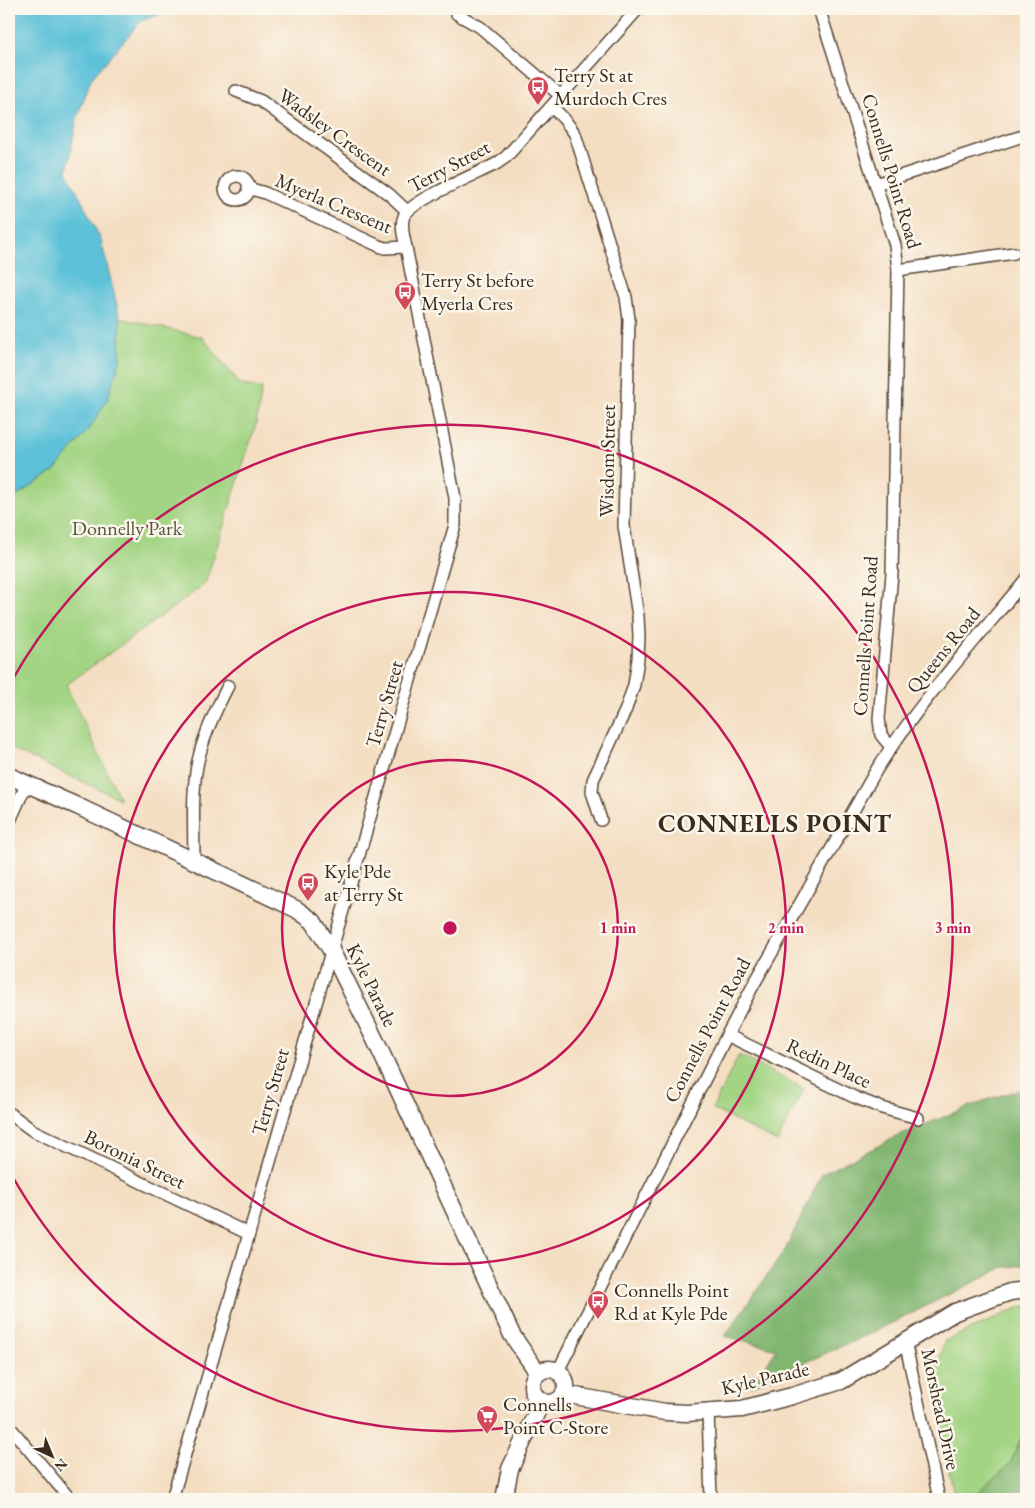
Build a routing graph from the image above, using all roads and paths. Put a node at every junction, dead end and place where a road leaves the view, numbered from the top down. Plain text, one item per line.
1 (638, 9) edge
2 (819, 9) edge
3 (457, 14) dead end
4 (236, 91) dead end
5 (561, 96) junction
6 (552, 107) junction
7 (1026, 136) edge
8 (876, 184) junction
9 (248, 188) dead end
10 (407, 211) junction
11 (406, 247) junction
12 (1014, 253) dead end
13 (898, 270) junction
14 (1026, 579) edge
15 (228, 686) dead end
16 (891, 747) junction
17 (9, 776) edge
18 (26, 784) junction
19 (601, 820) dead end
20 (9, 823) edge
21 (194, 861) junction
22 (331, 950) junction
23 (727, 1035) junction
24 (9, 1113) edge
25 (918, 1118) dead end
26 (248, 1234) junction
27 (1026, 1290) edge
28 (905, 1341) junction
29 (558, 1371) junction
30 (538, 1373) junction
31 (564, 1394) junction
32 (542, 1401) junction
33 (708, 1412) junction
34 (9, 1426) edge
35 (70, 1499) edge
36 (172, 1499) edge
37 (504, 1499) edge
38 (711, 1499) edge
39 (939, 1499) edge

1 - 5 street, Terry Street
2 - 8 street, Connells Point Road
3 - 5 street
4 - 10 street, Wadsley Crescent
5 - 6 street, Terry Street
6 - 10 street, Terry Street
6 - 19 street, Wisdom Street
7 - 8 street
8 - 13 street, Connells Point Road
9 - 11 street, Myerla Crescent
10 - 11 street, Terry Street
11 - 22 street, Terry Street
12 - 13 street
13 - 16 street, Connells Point Road
14 - 16 street, Queens Road
15 - 21 street
16 - 23 street, Connells Point Road
17 - 18 street, Kyle Parade
18 - 20 street
18 - 21 street, Kyle Parade
21 - 22 street, Kyle Parade
22 - 26 street, Terry Street
22 - 30 street, Kyle Parade
23 - 25 street, Redin Place
23 - 29 street, Connells Point Road
24 - 26 street, Boronia Street
26 - 36 street, Terry Street
27 - 28 street, Morshead Drive
28 - 33 street, Kyle Parade
28 - 39 street, Morshead Drive
29 - 30 street
29 - 31 street
30 - 32 street
31 - 32 street
31 - 33 street, Kyle Parade
32 - 37 street
33 - 38 street
34 - 35 street

